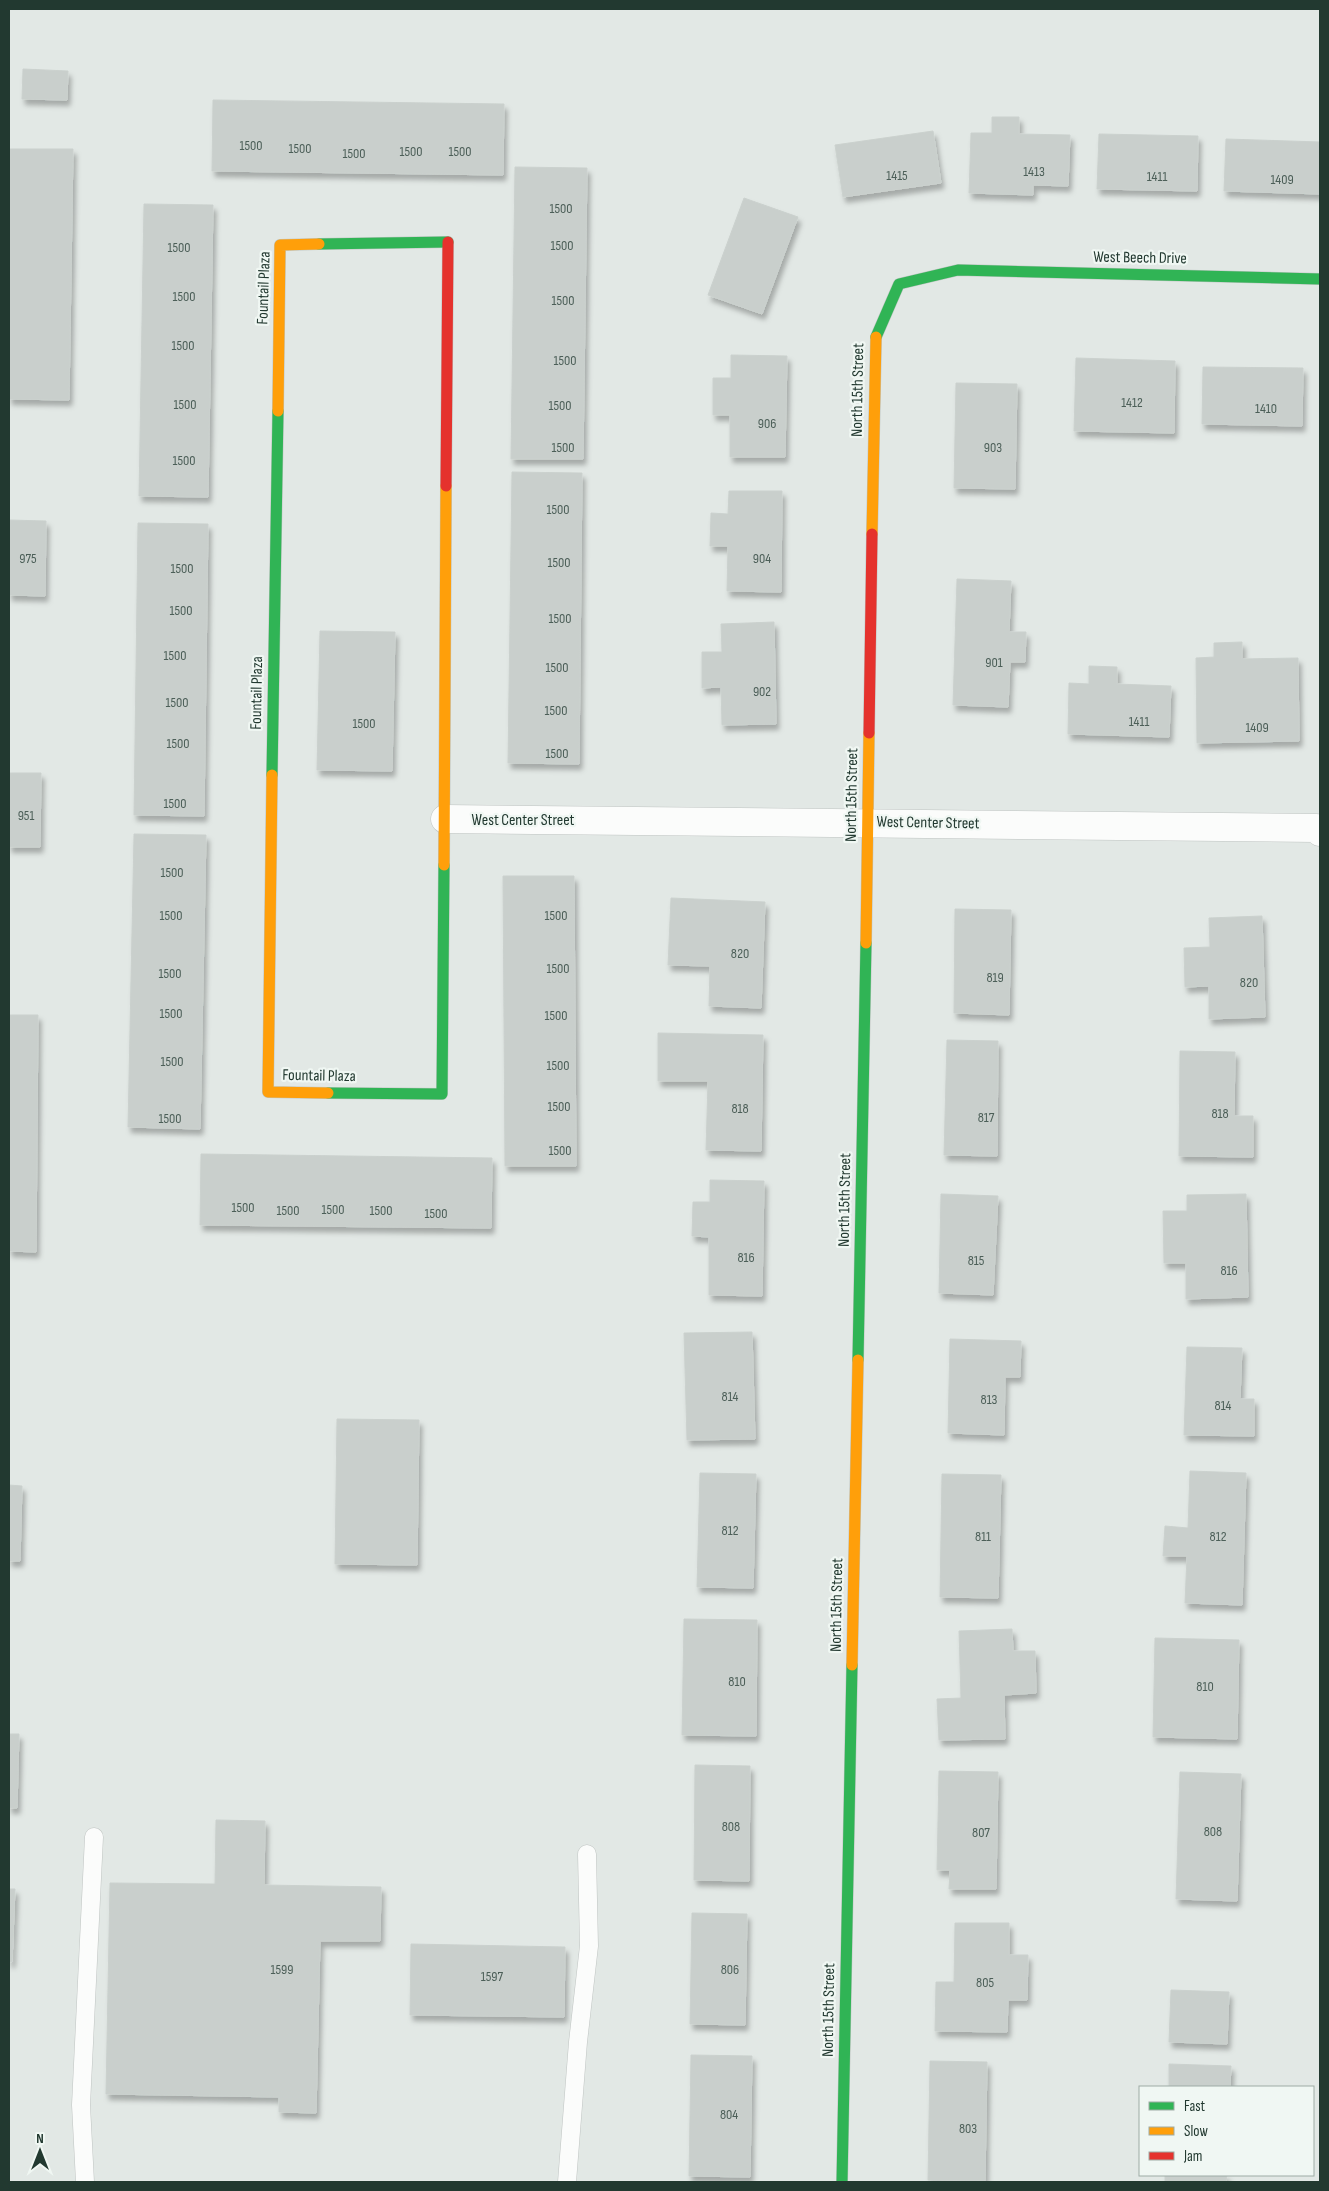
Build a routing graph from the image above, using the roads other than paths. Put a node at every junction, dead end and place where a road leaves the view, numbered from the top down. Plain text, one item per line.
1 (958, 270) joint
2 (1320, 279) edge
3 (444, 819) junction
4 (868, 823) junction
5 (1320, 832) edge
6 (94, 1837) dead end
7 (587, 1854) dead end
8 (85, 2182) edge
9 (567, 2182) edge
10 (842, 2182) edge

1 - 2 street, West Beech Drive
1 - 4 street, North 15th Street
3 - 3 street, Fountail Plaza
3 - 4 street, West Center Street
4 - 5 street, West Center Street
4 - 10 street, North 15th Street
6 - 8 lane
7 - 9 lane

